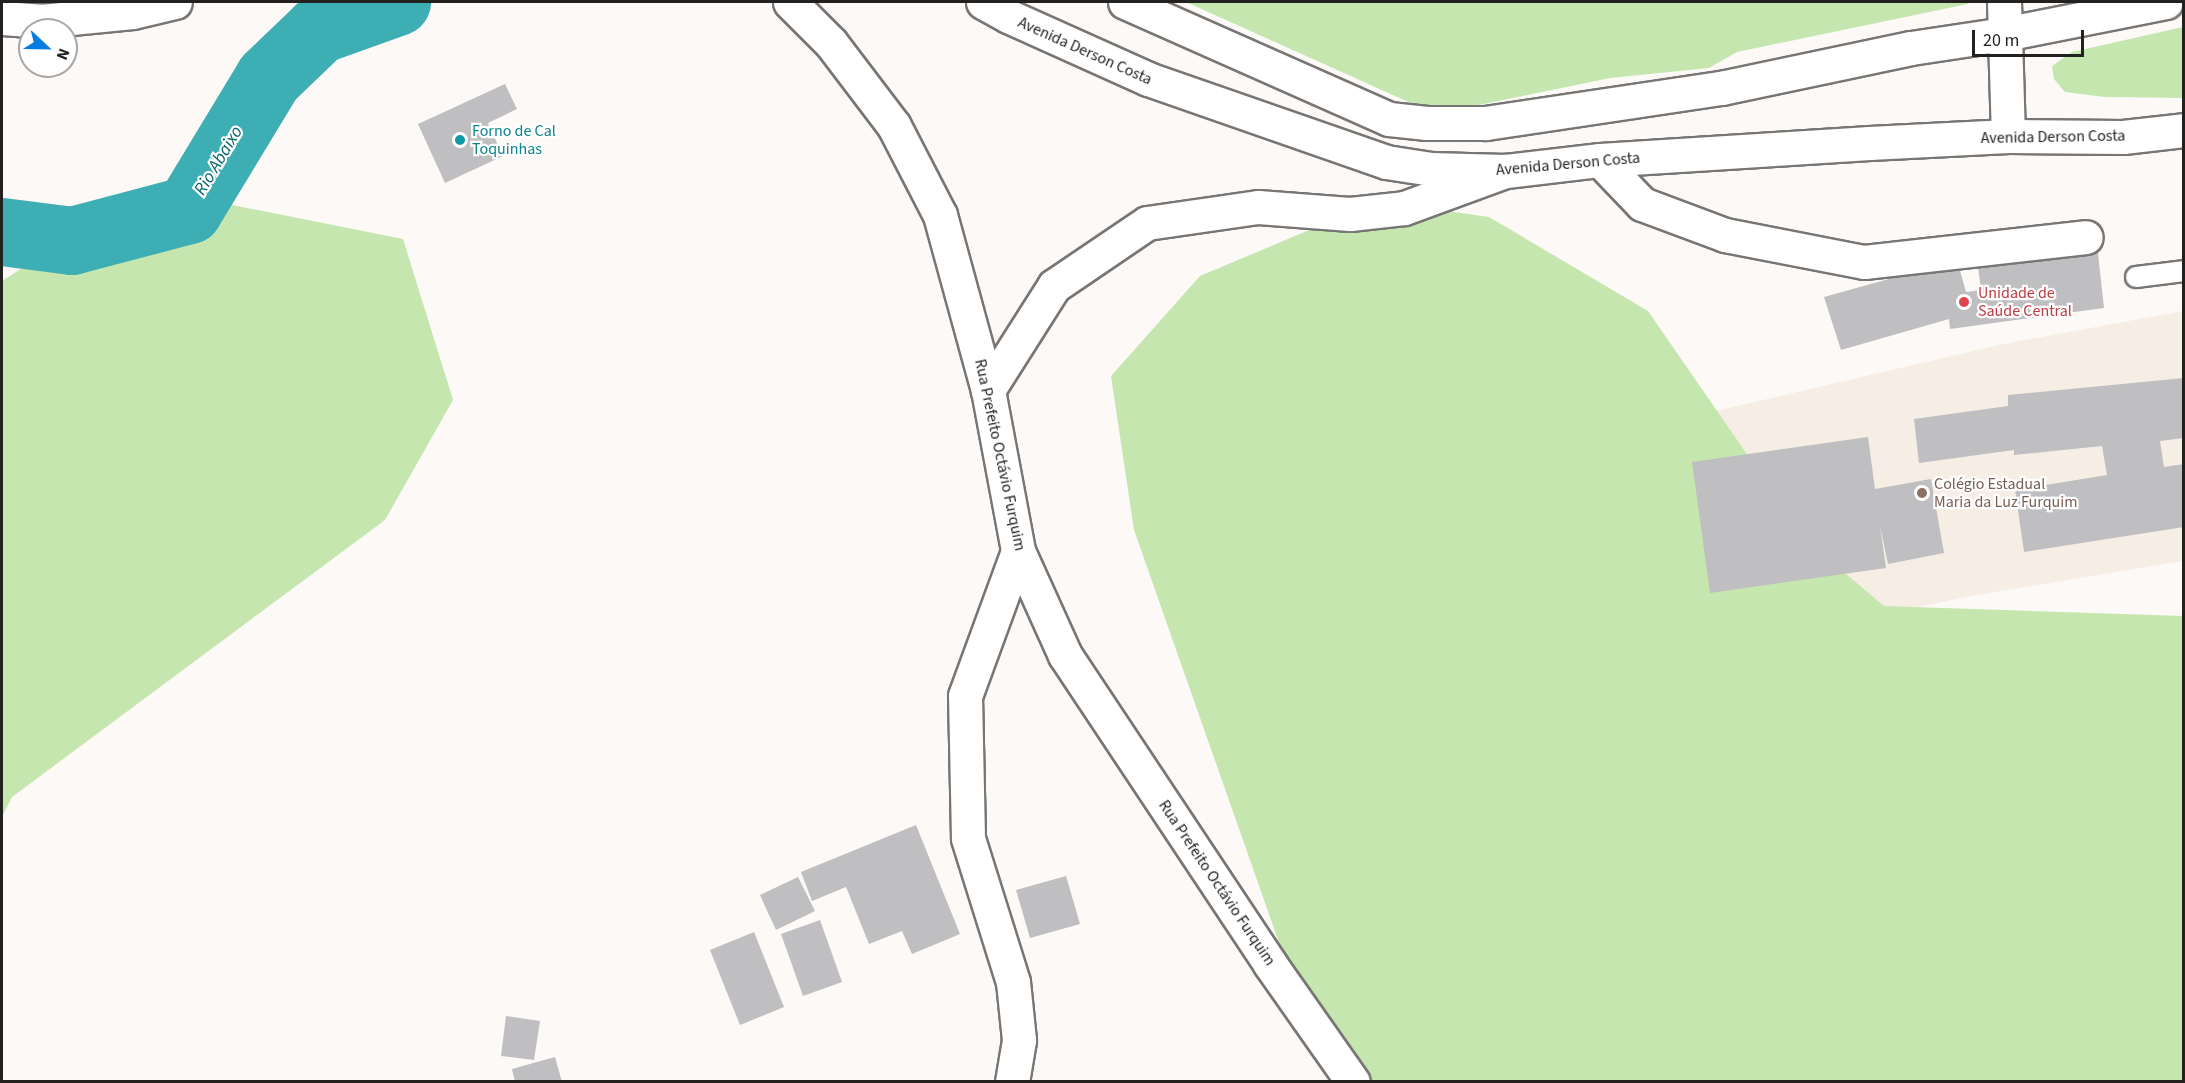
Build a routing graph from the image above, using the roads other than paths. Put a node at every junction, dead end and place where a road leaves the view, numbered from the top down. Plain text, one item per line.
1 (175, 2) edge
2 (790, 2) edge
3 (983, 2) edge
4 (1125, 2) edge
5 (2004, 2) edge
6 (2166, 2) edge
7 (2, 18) edge
8 (2004, 34) junction
9 (2184, 130) edge
10 (2008, 136) junction
11 (1600, 160) junction
12 (1506, 171) junction
13 (2086, 237) dead end
14 (2184, 271) edge
15 (2136, 277) dead end
16 (988, 390) junction
17 (1018, 550) junction
18 (1012, 1082) edge
19 (1353, 1082) edge

1 - 7 street
2 - 16 street, Rua Prefeito Octávio Furquim
3 - 12 street, Avenida Derson Costa
4 - 8 street
5 - 8 street
6 - 8 street
8 - 10 street
9 - 10 street, Avenida Derson Costa
10 - 11 street, Avenida Derson Costa
11 - 12 street, Avenida Derson Costa
11 - 13 street
12 - 16 street
14 - 15 lane
16 - 17 street, Rua Prefeito Octávio Furquim
17 - 18 street
17 - 19 street, Rua Prefeito Octávio Furquim

